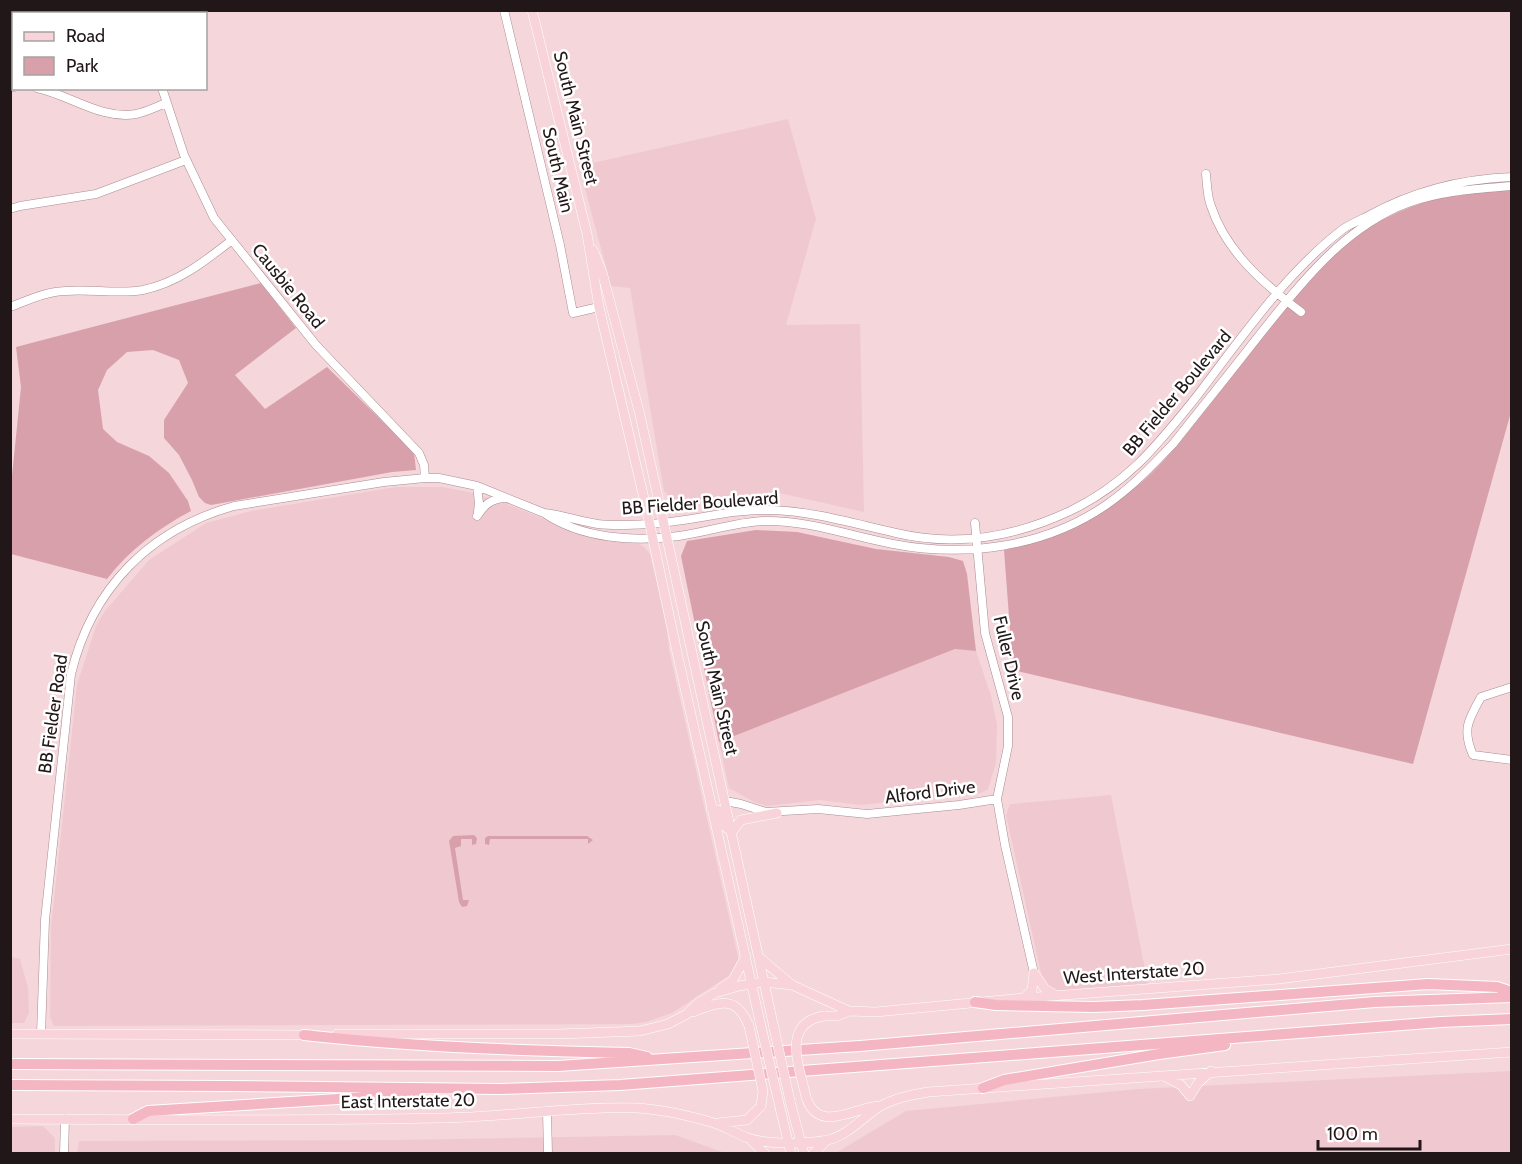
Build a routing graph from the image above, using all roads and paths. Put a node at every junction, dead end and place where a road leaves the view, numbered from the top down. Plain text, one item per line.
1 (504, 10) edge
2 (532, 10) edge
3 (42, 90) edge
4 (163, 90) edge
5 (166, 103) junction
6 (186, 160) junction
7 (1206, 174) dead end
8 (1512, 177) edge
9 (1512, 186) edge
10 (10, 209) edge
11 (587, 234) junction
12 (232, 240) junction
13 (1278, 293) junction
14 (1287, 301) junction
15 (10, 307) edge
16 (599, 307) junction
17 (1301, 312) dead end
18 (424, 478) junction
19 (477, 486) junction
20 (513, 500) junction
21 (544, 513) junction
22 (663, 523) junction
23 (975, 523) dead end
24 (650, 524) junction
25 (666, 537) junction
26 (652, 538) junction
27 (977, 539) junction
28 (977, 550) junction
29 (1512, 687) edge
30 (1512, 760) edge
31 (705, 777) junction
32 (998, 798) junction
33 (725, 801) junction
34 (711, 809) junction
35 (777, 813) junction
36 (732, 832) junction
37 (1512, 949) edge
38 (746, 956) junction
39 (760, 958) junction
40 (1034, 973) junction
41 (764, 982) junction
42 (752, 984) junction
43 (792, 985) junction
44 (715, 993) junction
45 (1512, 994) edge
46 (1057, 995) junction
47 (1024, 998) junction
48 (975, 1002) junction
49 (849, 1011) junction
50 (687, 1014) junction
51 (1512, 1019) edge
52 (10, 1034) edge
53 (41, 1034) junction
54 (304, 1035) junction
55 (1272, 1035) junction
56 (1512, 1052) edge
57 (659, 1060) junction
58 (10, 1064) edge
59 (1211, 1071) junction
60 (1162, 1075) junction
61 (10, 1085) edge
62 (983, 1088) junction
63 (432, 1089) junction
64 (880, 1106) junction
65 (547, 1112) junction
66 (10, 1119) edge
67 (65, 1119) junction
68 (133, 1119) junction
69 (716, 1124) junction
70 (749, 1139) junction
71 (827, 1140) junction
72 (800, 1142) junction
73 (788, 1143) junction
74 (64, 1154) edge
75 (549, 1154) edge
76 (765, 1154) edge
77 (791, 1154) edge
78 (804, 1154) edge
79 (813, 1154) edge

1 - 16 street, South Main
2 - 11 main road, South Main Street
3 - 5 street
4 - 5 street, Causbie Road
5 - 6 street, Causbie Road
6 - 10 street
6 - 12 street, Causbie Road
7 - 13 street
8 - 13 street, BB Fielder Boulevard
9 - 14 street, BB Fielder Boulevard
11 - 16 main road, South Main Street
11 - 22 main road, South Main Street
12 - 15 street
12 - 18 street, Causbie Road
13 - 14 street
13 - 27 street, BB Fielder Boulevard
14 - 17 street
14 - 28 street, BB Fielder Boulevard
16 - 24 main road, South Main Street
18 - 19 street, BB Fielder Road
18 - 53 street, BB Fielder Road
19 - 20 street, BB Fielder Road
19 - 20 street
20 - 21 street, BB Fielder Road
21 - 24 street, BB Fielder Boulevard
21 - 26 street, BB Fielder Boulevard
22 - 24 street, BB Fielder Boulevard
22 - 25 main road, South Main Street
22 - 27 street, BB Fielder Boulevard
23 - 27 street, Fuller Drive
24 - 26 main road, South Main Street
25 - 26 street, BB Fielder Boulevard
25 - 28 street, BB Fielder Boulevard
25 - 33 main road, South Main Street
26 - 31 main road, South Main Street
27 - 28 street, Fuller Drive
28 - 32 street, Fuller Drive
29 - 30 street
31 - 33 main road
31 - 34 main road, South Main Street
32 - 35 street, Alford Drive
32 - 40 street, Alford Drive
33 - 35 street, Alford Drive
33 - 36 main road, South Main Street
34 - 36 main road
34 - 38 main road, South Main Street
35 - 36 main road
36 - 39 main road, South Main Street
37 - 46 main road, West Interstate 20
38 - 42 main road, South Main Street
38 - 44 main road
39 - 41 main road, South Main Street
39 - 43 main road
40 - 46 main road
40 - 47 main road
41 - 42 main road
41 - 43 main road, West Interstate 20
41 - 72 main road, South Main Street, bridge
42 - 44 main road
42 - 73 main road, South Main Street, bridge
43 - 49 main road, West Interstate 20
44 - 50 main road
45 - 48 highway
45 - 57 highway
46 - 47 main road, West Interstate 20
47 - 48 main road, West Interstate 20
48 - 49 main road, West Interstate 20
49 - 64 main road, bridge
50 - 54 main road
50 - 69 main road, bridge
51 - 55 highway
52 - 53 main road
53 - 54 main road
54 - 57 highway
55 - 62 highway
55 - 63 highway
56 - 59 main road
57 - 58 highway
59 - 60 main road
59 - 60 main road
60 - 62 main road
61 - 63 highway
62 - 64 main road
63 - 68 highway
64 - 71 main road
65 - 68 main road, East Interstate 20
65 - 69 main road, East Interstate 20
65 - 75 street
66 - 67 main road, East Interstate 20
67 - 68 main road, East Interstate 20
67 - 74 street
69 - 70 main road, East Interstate 20
70 - 73 main road, East Interstate 20
70 - 76 main road
71 - 72 main road
71 - 79 main road
72 - 73 main road, East Interstate 20
72 - 78 main road, South Main Street
73 - 77 main road, South Main Street

